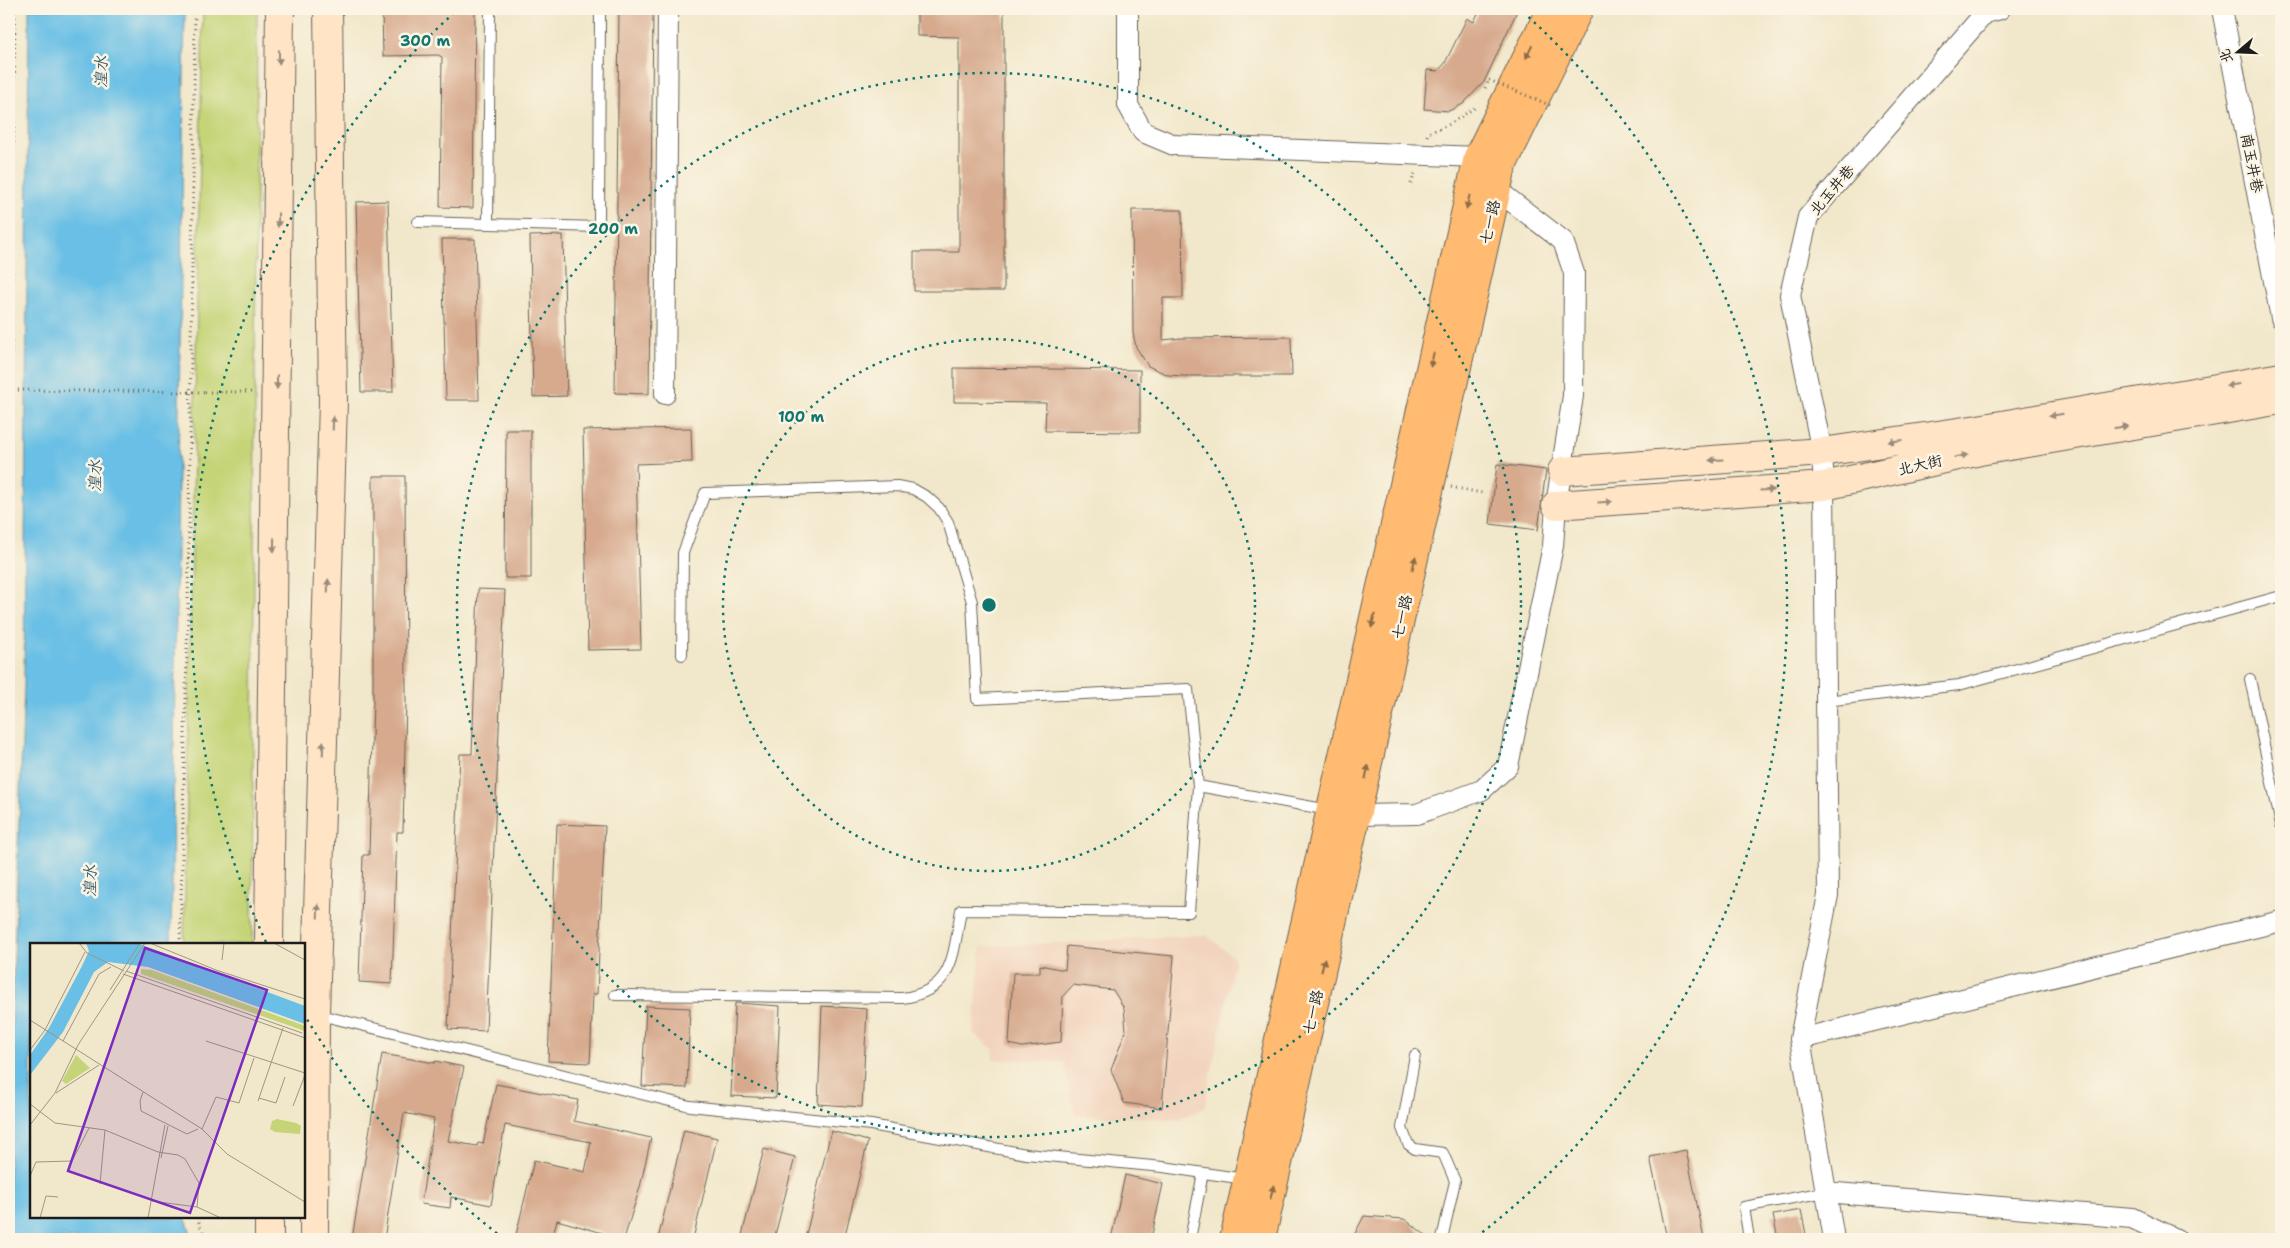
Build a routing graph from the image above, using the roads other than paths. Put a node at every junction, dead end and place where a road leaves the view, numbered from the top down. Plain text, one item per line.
1 (280, 9) edge
2 (328, 9) edge
3 (490, 9) edge
4 (600, 9) edge
5 (668, 9) edge
6 (1128, 9) edge
7 (1551, 9) edge
8 (1580, 9) edge
9 (2000, 9) edge
10 (2222, 9) edge
11 (1478, 157) junction
12 (1497, 190) junction
13 (418, 222) dead end
14 (488, 223) junction
15 (2281, 318) edge
16 (2281, 377) edge
17 (665, 394) dead end
18 (2281, 400) edge
19 (1822, 452) junction
20 (1562, 471) junction
21 (1824, 486) junction
22 (1556, 506) junction
23 (2281, 596) edge
24 (682, 654) dead end
25 (2250, 679) dead end
26 (1826, 701) junction
27 (1198, 786) junction
28 (2278, 792) edge
29 (1330, 811) junction
30 (1358, 815) junction
31 (2281, 825) edge
32 (2281, 921) edge
33 (269, 943) edge
34 (615, 996) dead end
35 (315, 1014) junction
36 (1800, 1039) junction
37 (1415, 1055) dead end
38 (1203, 1173) junction
39 (1248, 1180) junction
40 (1825, 1192) junction
41 (269, 1218) edge
42 (269, 1239) edge
43 (314, 1239) edge
44 (1190, 1239) edge
45 (1234, 1239) edge
46 (1261, 1239) edge
47 (1442, 1239) edge
48 (1749, 1239) edge
49 (1834, 1239) edge
50 (2176, 1239) edge

1 -> 33 main road
35 -> 2 main road
3 - 14 lane
4 - 14 lane
5 - 17 street
6 - 11 street
7 -> 11 main road, 七一路
8 - 12 main road, 七一路
9 - 19 street, 北玉井巷
10 - 15 street, 南玉井巷
11 -> 29 main road, 七一路
12 - 20 street
30 -> 12 main road, 七一路
13 - 14 lane
16 -> 19 main road, 北大街
21 -> 18 main road, 北大街
19 -> 20 main road, 北大街
19 - 21 street, 北玉井巷
20 - 22 street
22 -> 21 main road, 北大街
21 - 26 street, 北玉井巷
22 - 30 street
23 - 26 lane
24 - 27 lane
25 - 28 lane
26 - 36 street, 北玉井巷
27 - 29 lane
27 - 34 lane
28 - 31 lane
29 - 30 street
29 - 39 main road, 七一路
46 -> 30 main road, 七一路
32 - 36 street
35 - 38 lane
35 - 43 main road
36 - 40 street
37 - 47 lane
38 - 39 lane
38 - 44 lane
39 - 45 main road, 七一路
40 - 48 lane
40 - 49 street
40 - 50 street
41 - 42 main road

